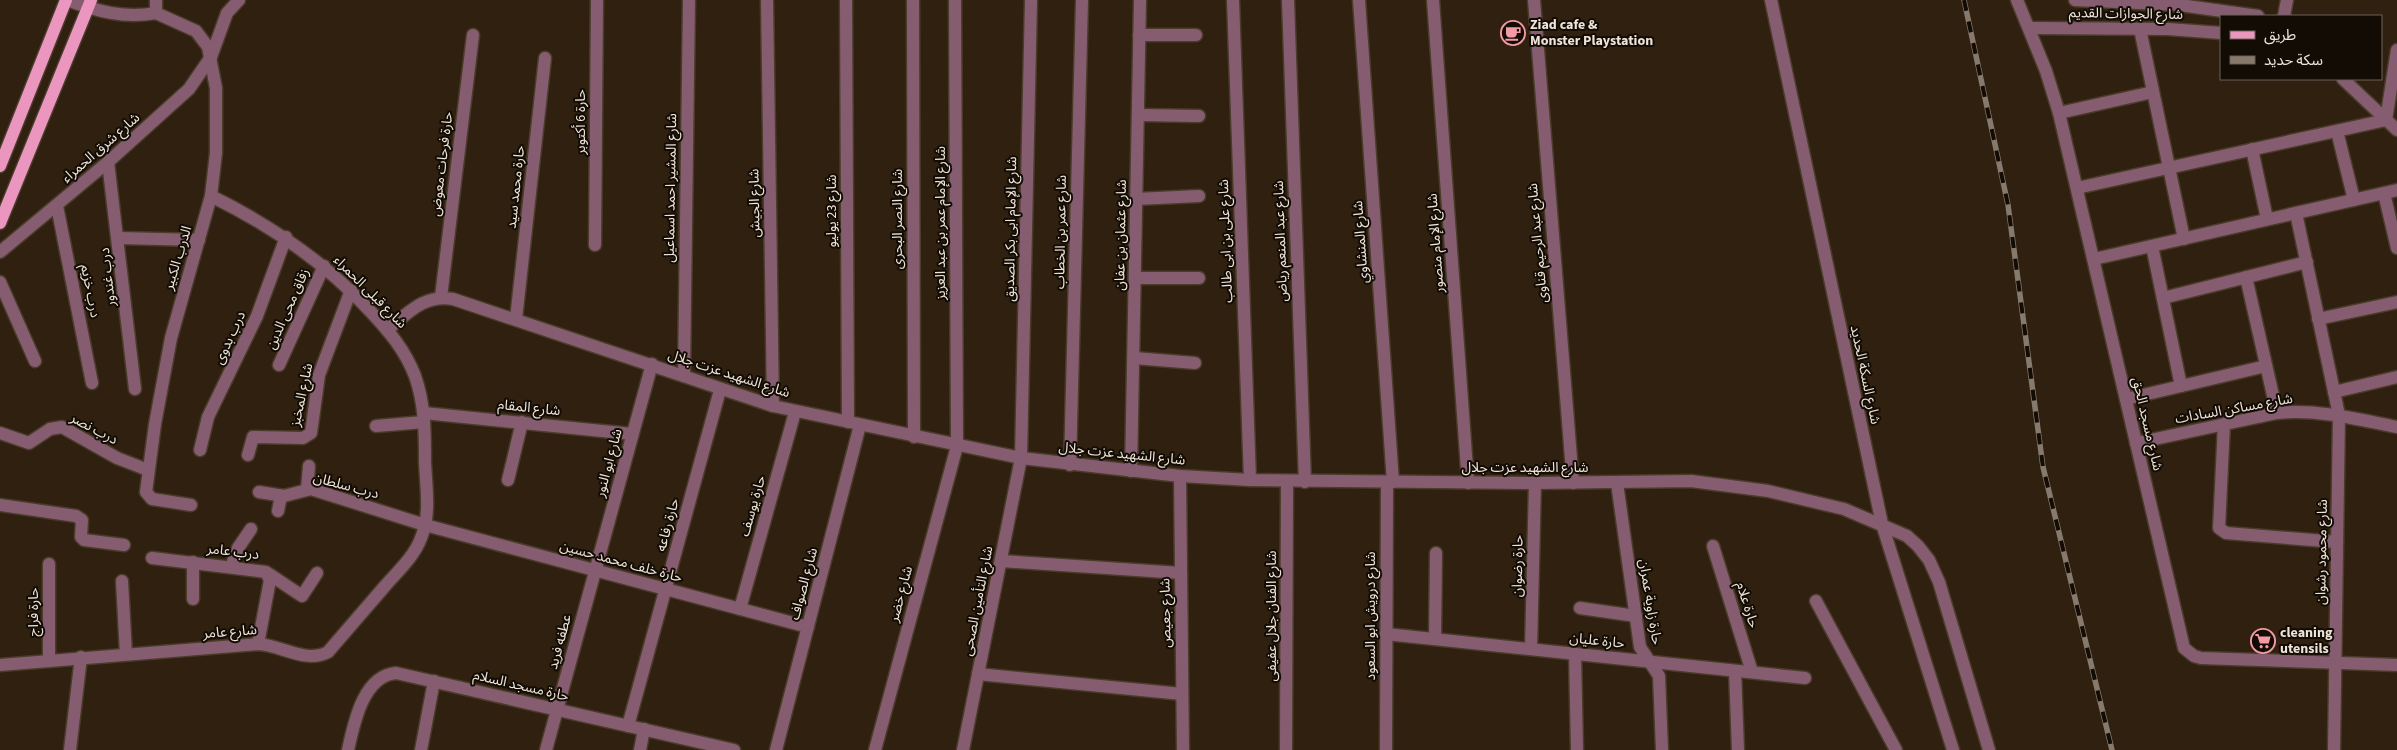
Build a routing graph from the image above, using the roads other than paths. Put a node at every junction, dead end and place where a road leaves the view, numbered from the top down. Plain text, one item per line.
1 (66, 0) edge
2 (238, 0) edge
3 (597, 0) edge
4 (690, 0) edge
5 (767, 0) edge
6 (846, 0) edge
7 (913, 0) edge
8 (955, 0) edge
9 (1032, 0) edge
10 (1082, 0) edge
11 (1140, 0) edge
12 (1233, 0) edge
13 (1288, 0) edge
14 (1358, 0) edge
15 (1433, 0) edge
16 (1534, 0) edge
17 (1771, 0) edge
18 (2017, 0) edge
19 (2075, 0) edge
20 (2287, 0) edge
21 (2145, 1) edge
22 (90, 4) edge
23 (156, 6) edge
24 (2252, 15) edge
25 (2284, 15) edge
26 (2030, 28) junction
27 (2140, 28) junction
28 (2220, 34) edge
29 (473, 35) dead end
30 (1139, 35) junction
31 (1196, 35) dead end
32 (2397, 50) edge
33 (211, 57) junction
34 (545, 58) dead end
35 (2347, 81) edge
36 (2153, 92) junction
37 (2059, 114) junction
38 (1139, 116) junction
39 (1199, 116) dead end
40 (2386, 120) junction
41 (2337, 130) junction
42 (2397, 130) edge
43 (2252, 149) junction
44 (108, 162) junction
45 (0, 166) edge
46 (2169, 168) junction
47 (2077, 188) junction
48 (2397, 190) edge
49 (2384, 193) junction
50 (211, 196) junction
51 (1199, 196) dead end
52 (1136, 198) junction
53 (2354, 200) junction
54 (58, 206) junction
55 (2296, 213) junction
56 (2267, 219) junction
57 (0, 223) edge
58 (286, 237) junction
59 (119, 238) junction
60 (2184, 239) junction
61 (199, 240) junction
62 (595, 245) dead end
63 (2152, 246) junction
64 (2397, 248) edge
65 (0, 252) edge
66 (2094, 259) junction
67 (2306, 262) junction
68 (324, 266) junction
69 (2246, 277) junction
70 (1136, 278) junction
71 (1199, 278) dead end
72 (0, 282) edge
73 (351, 290) junction
74 (441, 297) junction
75 (2163, 298) junction
76 (2397, 302) edge
77 (516, 319) junction
78 (2318, 319) junction
79 (387, 330) junction
80 (1134, 358) junction
81 (35, 361) dead end
82 (1195, 363) dead end
83 (652, 364) junction
84 (279, 365) dead end
85 (2266, 366) junction
86 (684, 376) junction
87 (2397, 378) edge
88 (92, 383) dead end
89 (2181, 386) junction
90 (135, 389) dead end
91 (720, 390) junction
92 (2334, 392) junction
93 (2126, 399) junction
94 (773, 406) junction
95 (795, 412) junction
96 (2277, 413) junction
97 (2339, 415) junction
98 (424, 417) junction
99 (522, 422) junction
100 (854, 424) junction
101 (2224, 424) junction
102 (376, 426) dead end
103 (2397, 426) edge
104 (0, 433) edge
105 (632, 434) junction
106 (914, 437) junction
107 (2136, 443) junction
108 (957, 446) junction
109 (200, 450) dead end
110 (248, 454) dead end
111 (1021, 458) junction
112 (1070, 465) junction
113 (309, 466) dead end
114 (148, 470) junction
115 (1131, 471) junction
116 (1180, 476) junction
117 (508, 480) dead end
118 (1250, 480) junction
119 (1287, 481) junction
120 (1305, 482) junction
121 (1618, 482) junction
122 (1390, 483) junction
123 (1468, 483) junction
124 (1535, 483) junction
125 (1573, 483) junction
126 (307, 489) junction
127 (259, 492) dead end
128 (281, 496) junction
129 (0, 505) edge
130 (191, 505) dead end
131 (278, 511) dead end
132 (1882, 524) junction
133 (425, 525) junction
134 (251, 528) dead end
135 (2337, 542) junction
136 (124, 545) dead end
137 (1713, 546) dead end
138 (1436, 553) dead end
139 (152, 558) dead end
140 (1001, 561) junction
141 (193, 562) junction
142 (49, 564) dead end
143 (231, 566) junction
144 (595, 570) junction
145 (317, 573) dead end
146 (1181, 573) junction
147 (269, 574) junction
148 (122, 581) dead end
149 (666, 589) junction
150 (192, 599) dead end
151 (1816, 601) dead end
152 (1580, 608) dead end
153 (740, 609) junction
154 (1636, 616) junction
155 (808, 627) junction
156 (1386, 634) junction
157 (1435, 638) junction
158 (258, 644) junction
159 (1531, 649) junction
160 (126, 654) junction
161 (1576, 654) junction
162 (81, 657) junction
163 (49, 660) junction
164 (1649, 662) junction
165 (2335, 662) junction
166 (0, 665) edge
167 (2397, 665) edge
168 (1735, 671) junction
169 (1752, 672) junction
170 (978, 674) junction
171 (1805, 678) dead end
172 (434, 681) junction
173 (1182, 694) junction
174 (558, 710) junction
175 (628, 726) junction
176 (644, 730) junction
177 (70, 750) edge
178 (348, 750) edge
179 (421, 750) edge
180 (546, 750) edge
181 (640, 750) edge
182 (734, 750) edge
183 (776, 750) edge
184 (875, 750) edge
185 (963, 750) edge
186 (1183, 750) edge
187 (1286, 750) edge
188 (1386, 750) edge
189 (1577, 750) edge
190 (1662, 750) edge
191 (1738, 750) edge
192 (1896, 750) edge
193 (1953, 750) edge
194 (1988, 750) edge
195 (2334, 750) edge

1 - 22 street
1 - 45 main road
2 - 33 street
3 - 62 street, حارة 6 أكتوبر
4 - 86 street, شارع المشير احمد اسماعيل
5 - 94 street, شارع الجيش
6 - 100 street, شارع 23 يوليو
7 - 106 street, شارع النصر البحرى
8 - 108 street, شارع الإمام عمر بن عبد العزيز
9 - 111 street, شارع الإمام ابى بكر الصديق
10 - 112 street, شارع عمر بن الخطاب
11 - 30 street, شارع عثمان بن عفان
12 - 118 street, شارع على بن ابى طالب
13 - 120 street, شارع عبد المنعم رياض
14 - 122 street, شارع المنشاوي
15 - 123 street, شارع الإمام منصور
16 - 125 street, شارع عبد الرحيم قناوى
17 - 132 street, شارع السكة الحديد
18 - 26 street, شارع مسجد الحق
19 - 21 street, شارع الجوازات القديم
20 - 25 street
21 - 24 street, شارع الجوازات القديم
22 - 23 street
22 - 57 main road
23 - 33 street, الدرب الكبير
26 - 27 street, شارع الجوازات القديم
26 - 37 street, شارع مسجد الحق
27 - 28 street, شارع الجوازات القديم
27 - 36 street
29 - 74 street, حارة فرحات معوض
30 - 31 street
30 - 38 street, شارع عثمان بن عفان
32 - 40 street
33 - 44 street, شارع شرق الحمراء
33 - 50 street, الدرب الكبير
34 - 77 street, حارة محمد سيد
35 - 40 street
36 - 37 street
36 - 46 street
37 - 47 street, شارع مسجد الحق
38 - 39 street
38 - 52 street, شارع عثمان بن عفان
40 - 41 street
40 - 42 street
41 - 43 street
41 - 53 street
43 - 46 street
43 - 56 street
44 - 54 street, شارع شرق الحمراء
44 - 59 street, درب غندور
46 - 47 street
46 - 60 street
47 - 66 street, شارع مسجد الحق
48 - 49 street
49 - 53 street
49 - 64 street
50 - 58 street, شارع قبلى الحمراء
50 - 61 street, الدرب الكبير
51 - 52 street
52 - 70 street, شارع عثمان بن عفان
53 - 55 street
54 - 65 street, شارع شرق الحمراء
54 - 88 street, درب خزيم
55 - 56 street
55 - 67 street, شارع محمود رشوان
56 - 60 street
58 - 68 street, شارع قبلى الحمراء
58 - 109 street, درب بدوى
59 - 61 street
59 - 90 street, درب غندور
60 - 63 street
61 - 114 street, الدرب الكبير
63 - 66 street
63 - 75 street
66 - 93 street, شارع مسجد الحق
67 - 69 street
67 - 78 street, شارع محمود رشوان
68 - 73 street, شارع قبلى الحمراء
68 - 84 street, زقاق محى الدين
69 - 75 street
69 - 85 street
70 - 71 street
70 - 80 street, شارع عثمان بن عفان
72 - 81 street
73 - 79 street, شارع قبلى الحمراء
73 - 110 street, شارع المخبز
74 - 77 street, شارع الشهيد عزت جلال
74 - 79 street
75 - 89 street
76 - 78 street
77 - 83 street, شارع الشهيد عزت جلال
78 - 92 street, شارع محمود رشوان
79 - 98 street, شارع قبلى الحمراء
80 - 82 street
80 - 115 street, شارع عثمان بن عفان
83 - 86 street, شارع الشهيد عزت جلال
83 - 105 street, شارع ابو النور
85 - 89 street
85 - 96 street
86 - 91 street, شارع الشهيد عزت جلال
87 - 92 street
89 - 93 street
91 - 94 street, شارع الشهيد عزت جلال
91 - 149 street, حارة رفاعه
92 - 97 street, شارع محمود رشوان
93 - 107 street, شارع مسجد الحق
94 - 95 street, شارع الشهيد عزت جلال
95 - 100 street, شارع الشهيد عزت جلال
95 - 153 street, حارة يوسف
96 - 97 street, شارع مساكن السادات
96 - 101 street, شارع مساكن السادات
97 - 103 street, شارع مساكن السادات
97 - 135 street, شارع محمود رشوان
98 - 99 street, شارع المقام
98 - 102 street, شارع المقام
98 - 133 street, شارع قبلى الحمراء
99 - 105 street, شارع المقام
99 - 117 street
100 - 106 street, شارع الشهيد عزت جلال
100 - 155 street, شارع الصواف
101 - 107 street, شارع مساكن السادات
101 - 135 street
104 - 114 street, درب نصر
105 - 144 street, شارع ابو النور
106 - 108 street, شارع الشهيد عزت جلال
107 - 165 street, شارع مسجد الحق
108 - 111 street, شارع الشهيد عزت جلال
108 - 184 street, شارع خضر
111 - 112 street, شارع الشهيد عزت جلال
111 - 140 street, شارع التأمين الصحى
112 - 115 street, شارع الشهيد عزت جلال
113 - 126 street
114 - 130 street, الدرب الكبير
115 - 116 street, شارع الشهيد عزت جلال
116 - 118 street, شارع الشهيد عزت جلال
116 - 146 street, شارع جعيص
118 - 119 street, شارع الشهيد عزت جلال
119 - 120 street, شارع الشهيد عزت جلال
119 - 187 street, شارع الفنان جلال عفيفى
120 - 122 street, شارع الشهيد عزت جلال
121 - 125 street, شارع الشهيد عزت جلال
121 - 132 street, شارع الشهيد عزت جلال
121 - 154 street, حارة زاوية عمران
122 - 123 street, شارع الشهيد عزت جلال
122 - 156 street, شارع درويش ابو السعود
123 - 124 street, شارع الشهيد عزت جلال
124 - 125 street, شارع الشهيد عزت جلال
124 - 159 street, حارة رضوان
126 - 128 street, درب سلطان
126 - 133 street, درب سلطان
127 - 128 street, درب سلطان
128 - 131 street
129 - 136 street
132 - 193 street, شارع السكة الحديد
132 - 194 street, شارع الشهيد عزت جلال
133 - 144 street, حارة خلف محمد حسين
133 - 158 street, شارع عامر
134 - 143 street
135 - 165 street, شارع محمود رشوان
137 - 169 street, حارة علام
138 - 157 street
139 - 141 street, درب عامر
140 - 146 street
140 - 170 street, شارع التأمين الصحى
141 - 143 street, درب عامر
141 - 150 street
142 - 163 street, حارة فراج
143 - 147 street, درب عامر
144 - 149 street, حارة خلف محمد حسين
144 - 174 street, عطفه فريد
145 - 147 street
146 - 173 street, شارع جعيص
147 - 158 street, درب عامر
148 - 160 street
149 - 153 street, حارة خلف محمد حسين
149 - 175 street, حارة رفاعه
151 - 192 street
152 - 154 street
153 - 155 street, حارة خلف محمد حسين
154 - 164 street, حارة زاوية عمران
155 - 183 street, شارع الصواف
156 - 157 street, حارة عليان
156 - 188 street, شارع درويش ابو السعود
157 - 159 street, حارة عليان
158 - 160 street, شارع عامر
159 - 161 street, حارة عليان
160 - 162 street, شارع عامر
161 - 164 street, حارة عليان
161 - 189 street
162 - 163 street, شارع عامر
162 - 177 street
163 - 166 street, شارع عامر
164 - 168 street, حارة عليان
164 - 190 street, حارة زاوية عمران
165 - 167 street, شارع مسجد الحق
165 - 195 street, شارع محمود رشوان
168 - 169 street, حارة عليان
168 - 191 street
169 - 171 street, حارة عليان
170 - 173 street
170 - 185 street, شارع التأمين الصحى
172 - 174 street, حارة مسجد السلام
172 - 178 street, حارة مسجد السلام
172 - 179 street
173 - 186 street, شارع جعيص
174 - 175 street, حارة مسجد السلام
174 - 180 street, عطفه فريد
175 - 176 street, حارة مسجد السلام
176 - 181 street
176 - 182 street, حارة مسجد السلام

